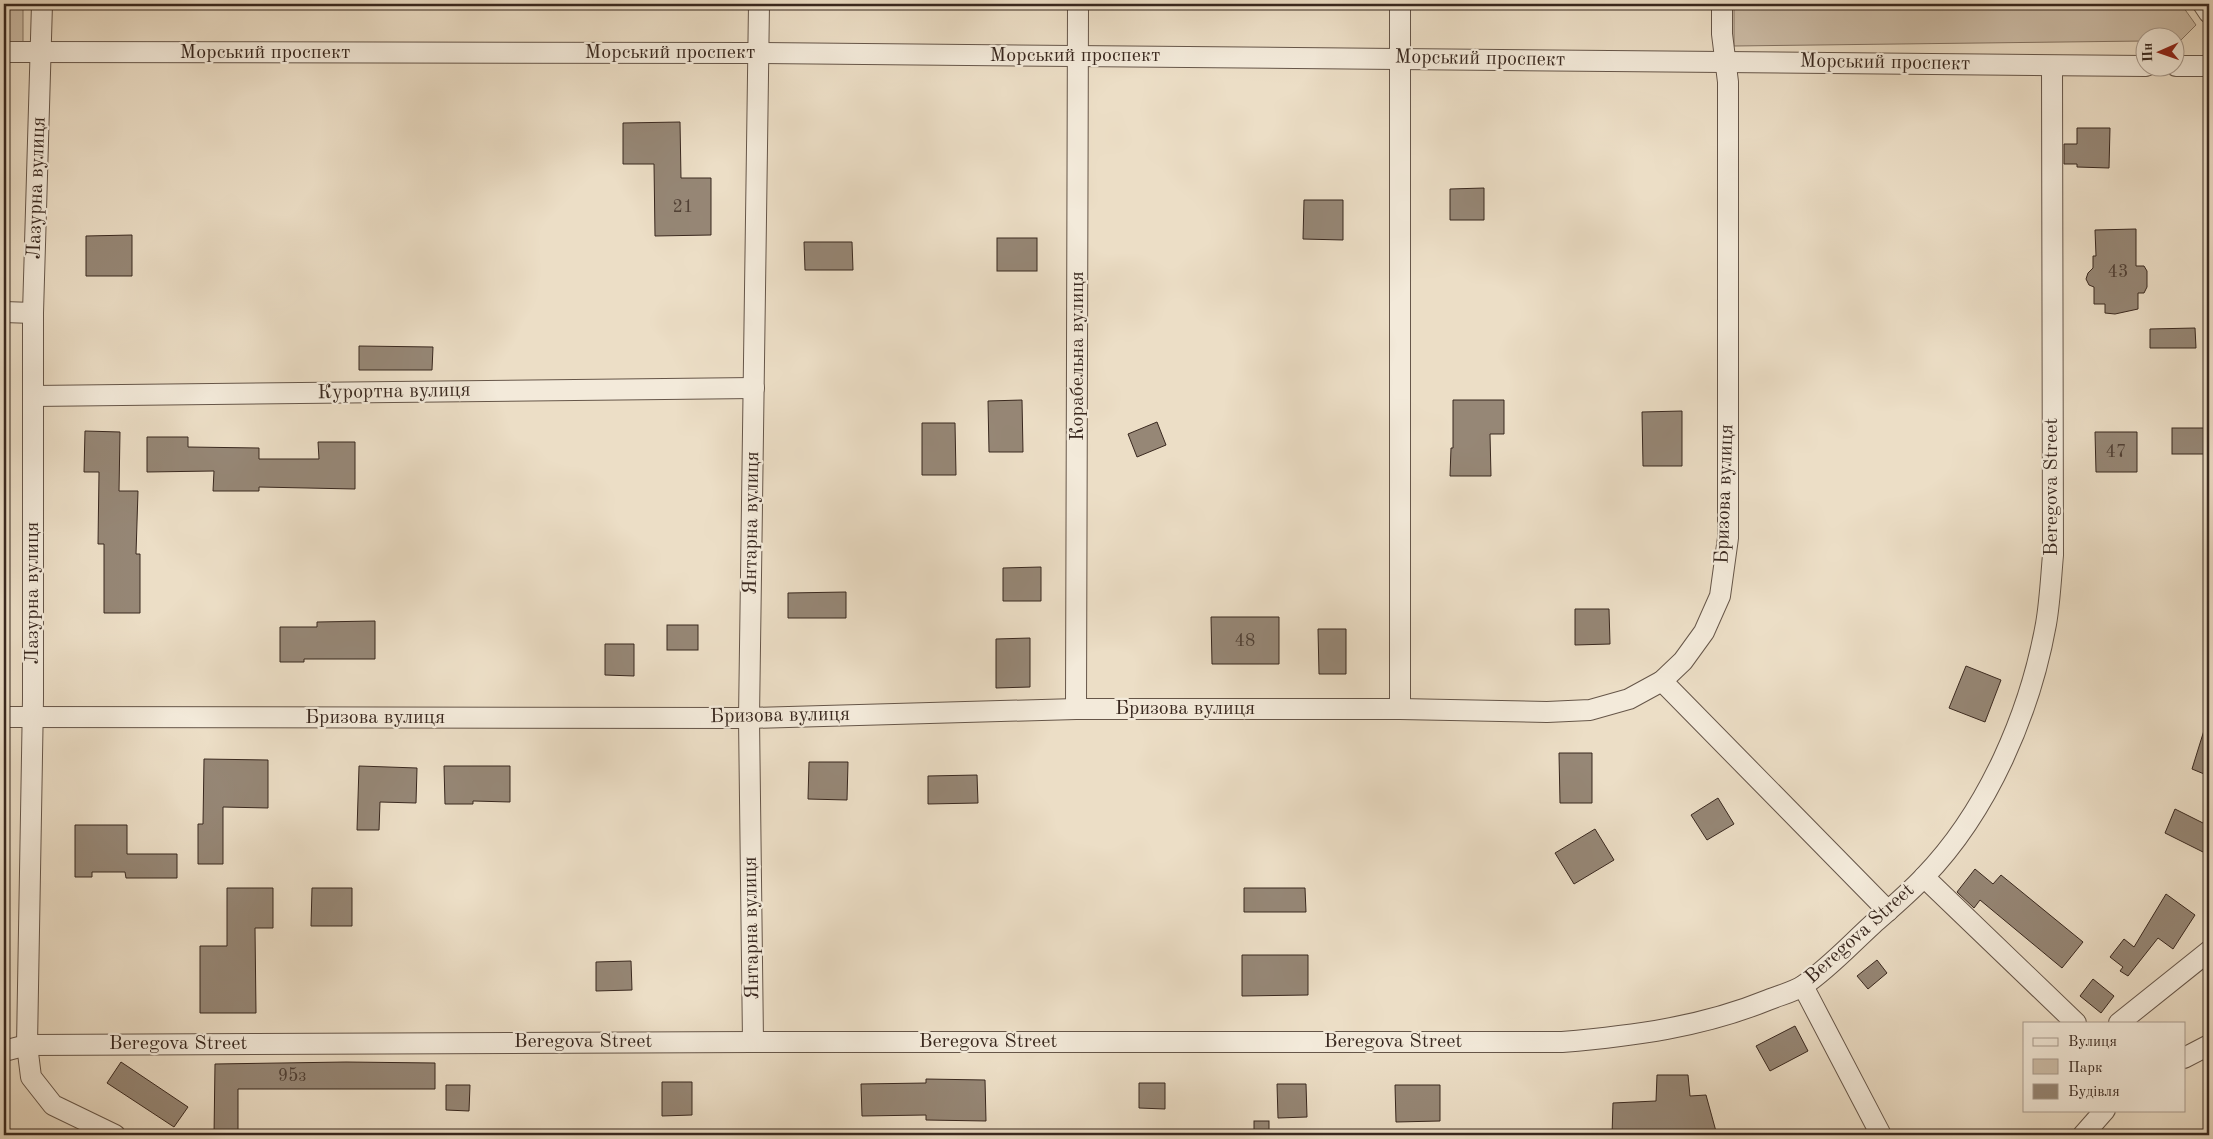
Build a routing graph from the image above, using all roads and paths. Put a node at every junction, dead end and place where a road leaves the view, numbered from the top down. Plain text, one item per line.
1 (42, 4) edge
2 (759, 4) edge
3 (1078, 4) edge
4 (1400, 4) edge
5 (1722, 4) edge
6 (2202, 4) edge
7 (2209, 13) edge
8 (4, 52) edge
9 (42, 52) junction
10 (759, 53) junction
11 (1079, 56) junction
12 (1399, 58) junction
13 (1725, 61) junction
14 (2052, 66) junction
15 (2136, 66) edge
16 (2186, 66) edge
17 (2209, 66) edge
18 (4, 312) edge
19 (33, 313) junction
20 (754, 388) junction
21 (33, 396) junction
22 (1662, 681) junction
23 (1076, 709) junction
24 (1400, 709) junction
25 (4, 717) edge
26 (32, 718) junction
27 (749, 718) junction
28 (1924, 877) junction
29 (1888, 911) junction
30 (2209, 951) edge
31 (1803, 986) junction
32 (2075, 1022) edge
33 (2120, 1022) edge
34 (753, 1042) junction
35 (27, 1045) junction
36 (2209, 1045) edge
37 (4, 1051) edge
38 (2186, 1057) edge
39 (2103, 1112) edge
40 (116, 1135) edge
41 (1881, 1135) edge
42 (2083, 1135) edge

1 - 9 street, Лазурна вулиця
2 - 10 street, Янтарна вулиця
3 - 11 street, Корабельна вулиця
4 - 12 street
5 - 13 street, Бризова вулиця
6 - 7 street
8 - 9 street, Морський проспект
9 - 10 street, Морський проспект
9 - 19 street, Лазурна вулиця
10 - 11 street, Морський проспект
10 - 20 street, Янтарна вулиця
11 - 12 street, Морський проспект
11 - 23 street, Корабельна вулиця
12 - 13 street, Морський проспект
12 - 24 street
13 - 14 street, Морський проспект
13 - 22 street, Бризова вулиця
14 - 15 street, Морський проспект
14 - 28 street, Beregova Street
16 - 17 street
18 - 19 street
19 - 21 street, Лазурна вулиця
20 - 21 street, Курортна вулиця
20 - 27 street, Янтарна вулиця
21 - 26 street, Лазурна вулиця
22 - 24 street, Бризова вулиця
22 - 29 street
23 - 24 street, Бризова вулиця
23 - 27 street, Бризова вулиця
25 - 26 street, Бризова вулиця
26 - 27 street, Бризова вулиця
26 - 35 street, Лазурна вулиця
27 - 34 street, Янтарна вулиця
28 - 29 street, Beregova Street
28 - 32 street, Beregova Street
29 - 31 street, Beregova Street
30 - 33 street
31 - 34 street, Beregova Street
31 - 41 street
34 - 35 street, Beregova Street
35 - 37 street, Beregova Street
35 - 40 street, Лазурна вулиця
36 - 38 street
39 - 42 street

